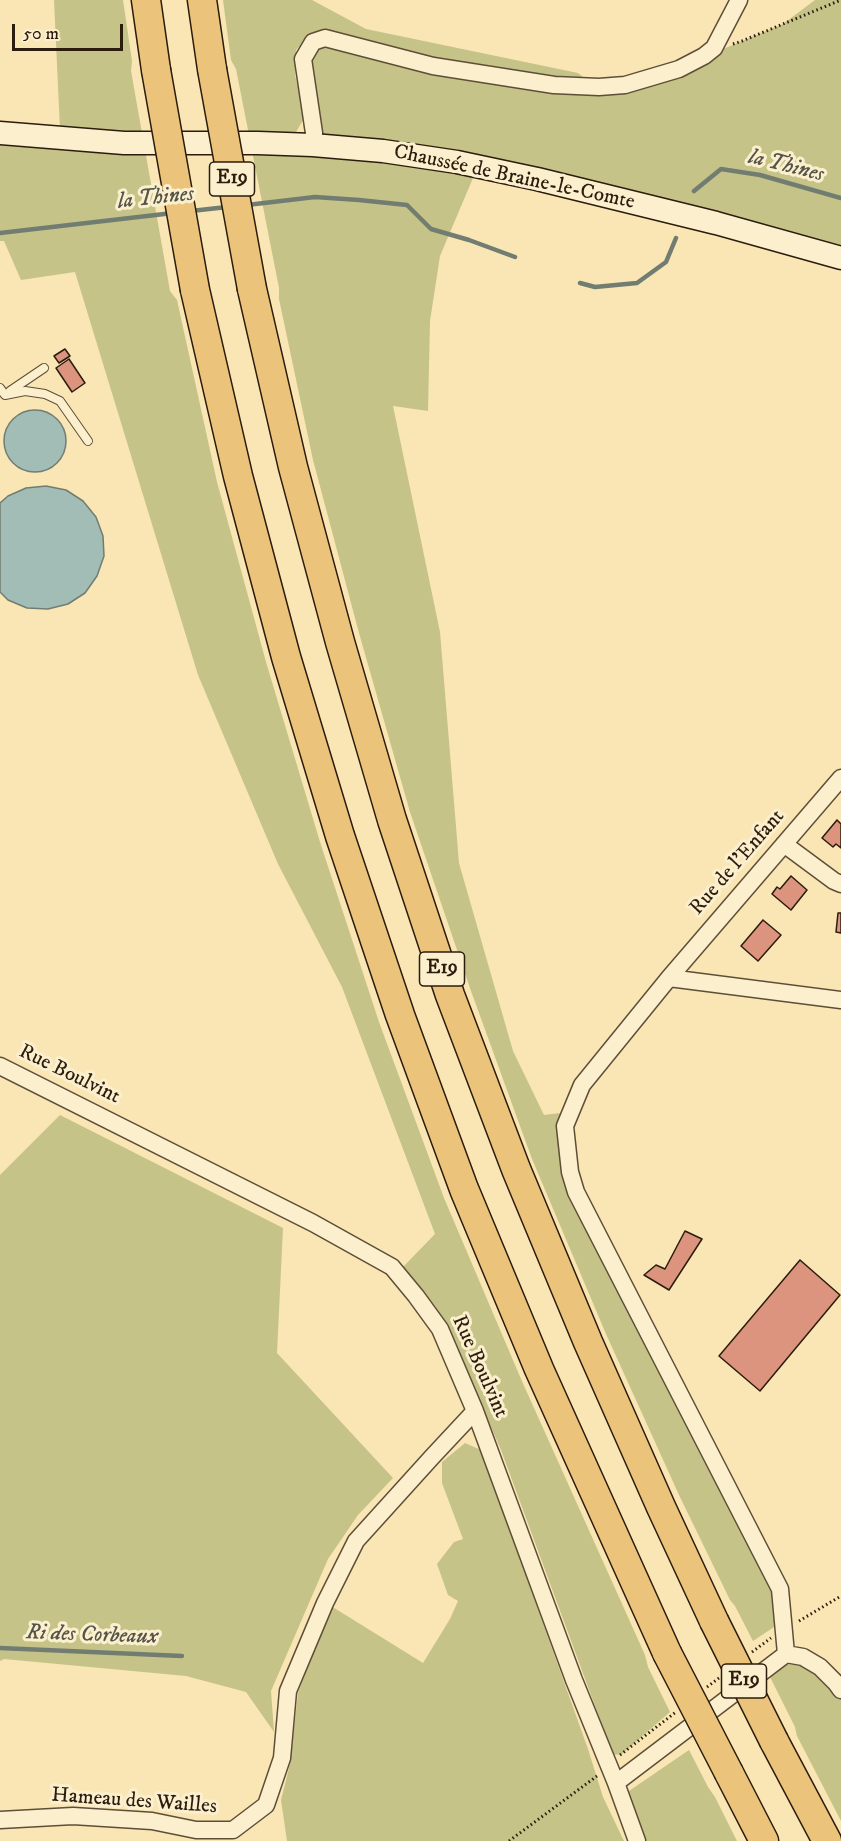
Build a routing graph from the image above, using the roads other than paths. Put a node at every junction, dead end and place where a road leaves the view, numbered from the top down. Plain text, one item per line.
1 (146, 0) edge
2 (202, 0) edge
3 (739, 0) edge
4 (0, 133) edge
5 (313, 146) junction
6 (841, 258) edge
7 (44, 368) dead end
8 (2, 394) edge
9 (88, 441) dead end
10 (841, 778) edge
11 (784, 844) junction
12 (841, 884) edge
13 (669, 978) junction
14 (841, 1000) edge
15 (0, 1066) edge
16 (475, 1411) junction
17 (786, 1654) junction
18 (841, 1690) edge
19 (616, 1783) junction
20 (0, 1820) edge
21 (637, 1841) edge
22 (764, 1841) edge
23 (827, 1841) edge

1 - 22 highway, E19, bridge
2 - 23 highway, E19, bridge
3 - 5 street
4 - 5 main road, Chaussée de Braine-le-Comte
5 - 6 main road, Chaussée de Braine-le-Comte
7 - 8 lane
8 - 9 lane
10 - 11 street, Rue de l'Enfant
11 - 12 street
11 - 13 street, Rue de l'Enfant
13 - 14 street
13 - 17 street, Rue de l'Enfant
15 - 16 street, Rue Boulvint
16 - 19 street, Rue Boulvint
16 - 20 street, Hameau des Wailles
17 - 18 street
17 - 19 street
19 - 21 street, Rue Boulvint

